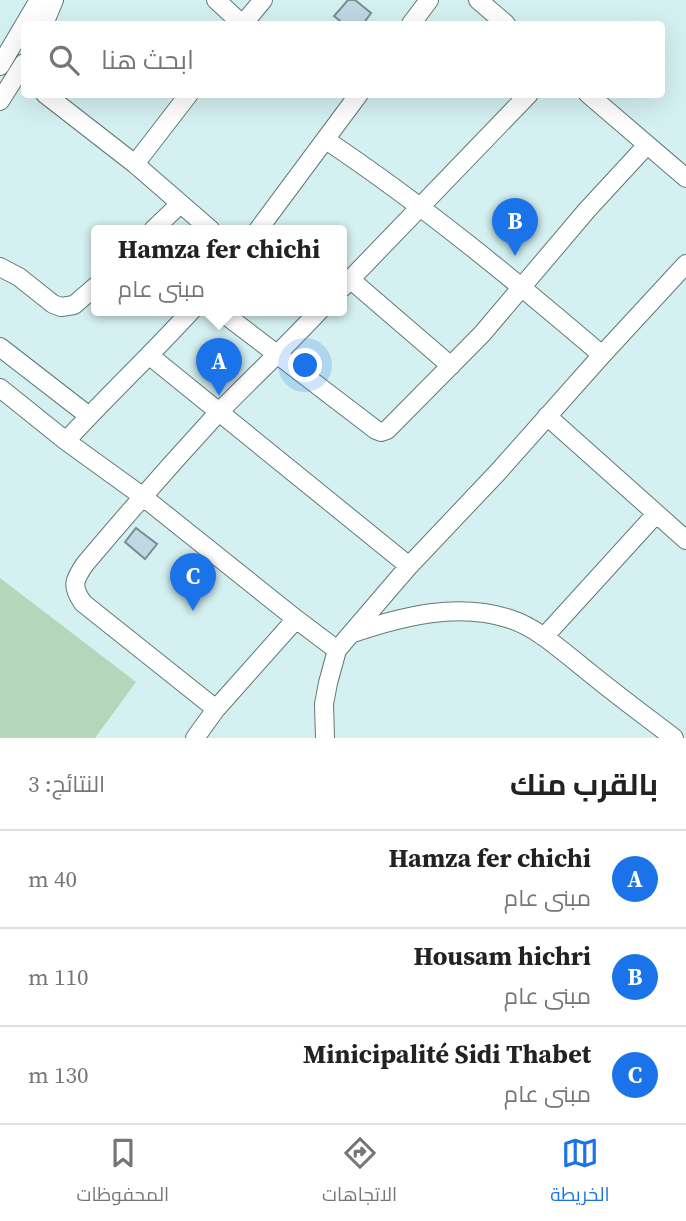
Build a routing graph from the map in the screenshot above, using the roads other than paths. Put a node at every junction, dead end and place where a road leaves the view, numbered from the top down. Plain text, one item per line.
1 (39, 0) edge
2 (54, 0) edge
3 (216, 0) edge
4 (263, 0) edge
5 (429, 0) edge
6 (478, 0) edge
7 (27, 21) edge
8 (45, 21) edge
9 (240, 21) edge
10 (246, 21) edge
11 (413, 21) edge
12 (502, 21) edge
13 (21, 30) edge
14 (0, 66) edge
15 (21, 73) edge
16 (51, 98) edge
17 (186, 98) edge
18 (356, 98) edge
19 (525, 98) edge
20 (593, 98) edge
21 (0, 102) edge
22 (326, 140) junction
23 (647, 145) junction
24 (135, 164) junction
25 (686, 178) edge
26 (180, 204) junction
27 (419, 206) junction
28 (158, 225) edge
29 (205, 225) edge
30 (262, 225) edge
31 (686, 264) edge
32 (2, 272) edge
33 (347, 282) edge
34 (347, 284) edge
35 (522, 287) junction
36 (91, 290) edge
37 (187, 316) edge
38 (227, 316) edge
39 (314, 316) edge
40 (0, 347) edge
41 (278, 354) junction
42 (601, 355) junction
43 (150, 356) junction
44 (451, 366) junction
45 (0, 388) edge
46 (219, 412) junction
47 (89, 416) junction
48 (547, 416) junction
49 (66, 441) junction
50 (142, 496) junction
51 (656, 514) junction
52 (686, 540) edge
53 (410, 566) junction
54 (296, 619) junction
55 (350, 634) junction
56 (544, 637) junction
57 (337, 650) junction
58 (216, 709) junction
59 (195, 738) edge
60 (326, 738) edge
61 (674, 738) edge

1 - 7 street
2 - 8 street
3 - 9 street
4 - 10 street
5 - 11 street
6 - 12 street
13 - 14 street
15 - 21 street
16 - 24 street
17 - 24 street
18 - 22 street
19 - 27 street
20 - 23 street
22 - 27 street
22 - 30 street
23 - 25 street
23 - 35 street
24 - 26 street
26 - 28 street
26 - 29 street
27 - 33 street
27 - 35 street
31 - 42 street
32 - 36 street
34 - 44 street
35 - 42 street
35 - 44 street
37 - 43 street
38 - 41 street
39 - 41 street
40 - 47 street
41 - 44 street
41 - 46 street
42 - 48 street
43 - 46 street
43 - 47 street
45 - 49 street
46 - 50 street
46 - 53 street
47 - 49 street
48 - 51 street
48 - 53 street
49 - 50 street
50 - 54 street
50 - 58 street
51 - 52 street
51 - 56 street
53 - 55 street
54 - 57 street
54 - 58 street
55 - 56 street
55 - 57 street
56 - 61 street
57 - 60 street
58 - 59 street

